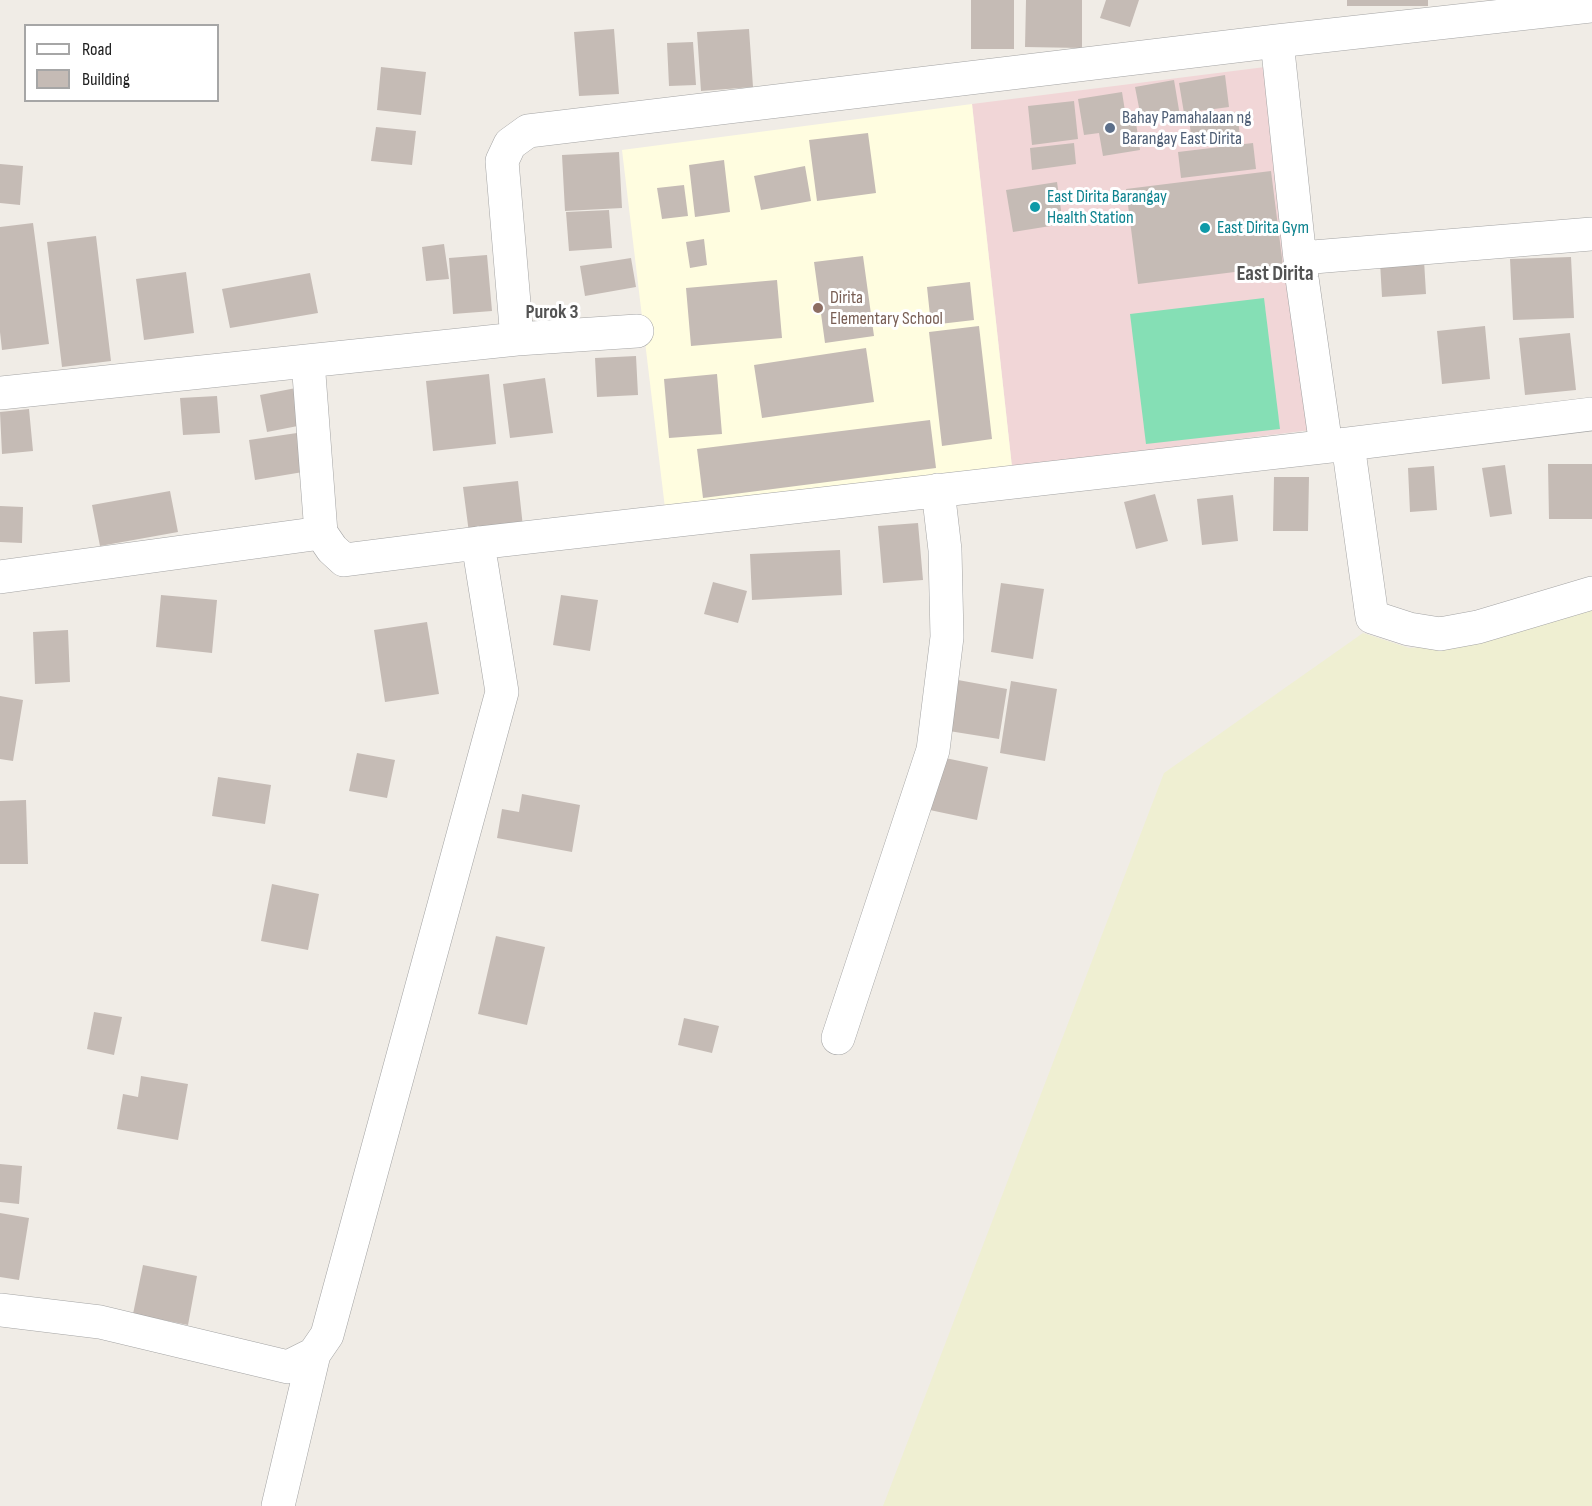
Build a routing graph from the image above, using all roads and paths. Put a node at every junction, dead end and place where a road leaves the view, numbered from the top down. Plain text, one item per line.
1 (1592, 6) edge
2 (1278, 41) junction
3 (1592, 234) edge
4 (1301, 258) junction
5 (637, 331) dead end
6 (517, 339) junction
7 (308, 361) junction
8 (0, 393) edge
9 (1592, 414) edge
10 (1337, 445) junction
11 (938, 490) junction
12 (321, 533) junction
13 (478, 543) junction
14 (0, 577) edge
15 (1592, 593) edge
16 (838, 1038) dead end
17 (0, 1310) edge
18 (314, 1354) junction
19 (278, 1506) edge

1 - 2 street
2 - 4 street
2 - 6 street
3 - 4 street
4 - 10 street
5 - 6 street
6 - 7 street
7 - 8 street
7 - 12 street
9 - 10 street
10 - 11 street
10 - 15 street
11 - 13 street
11 - 16 street
12 - 13 street
12 - 14 street
13 - 18 street
17 - 18 street
18 - 19 street

